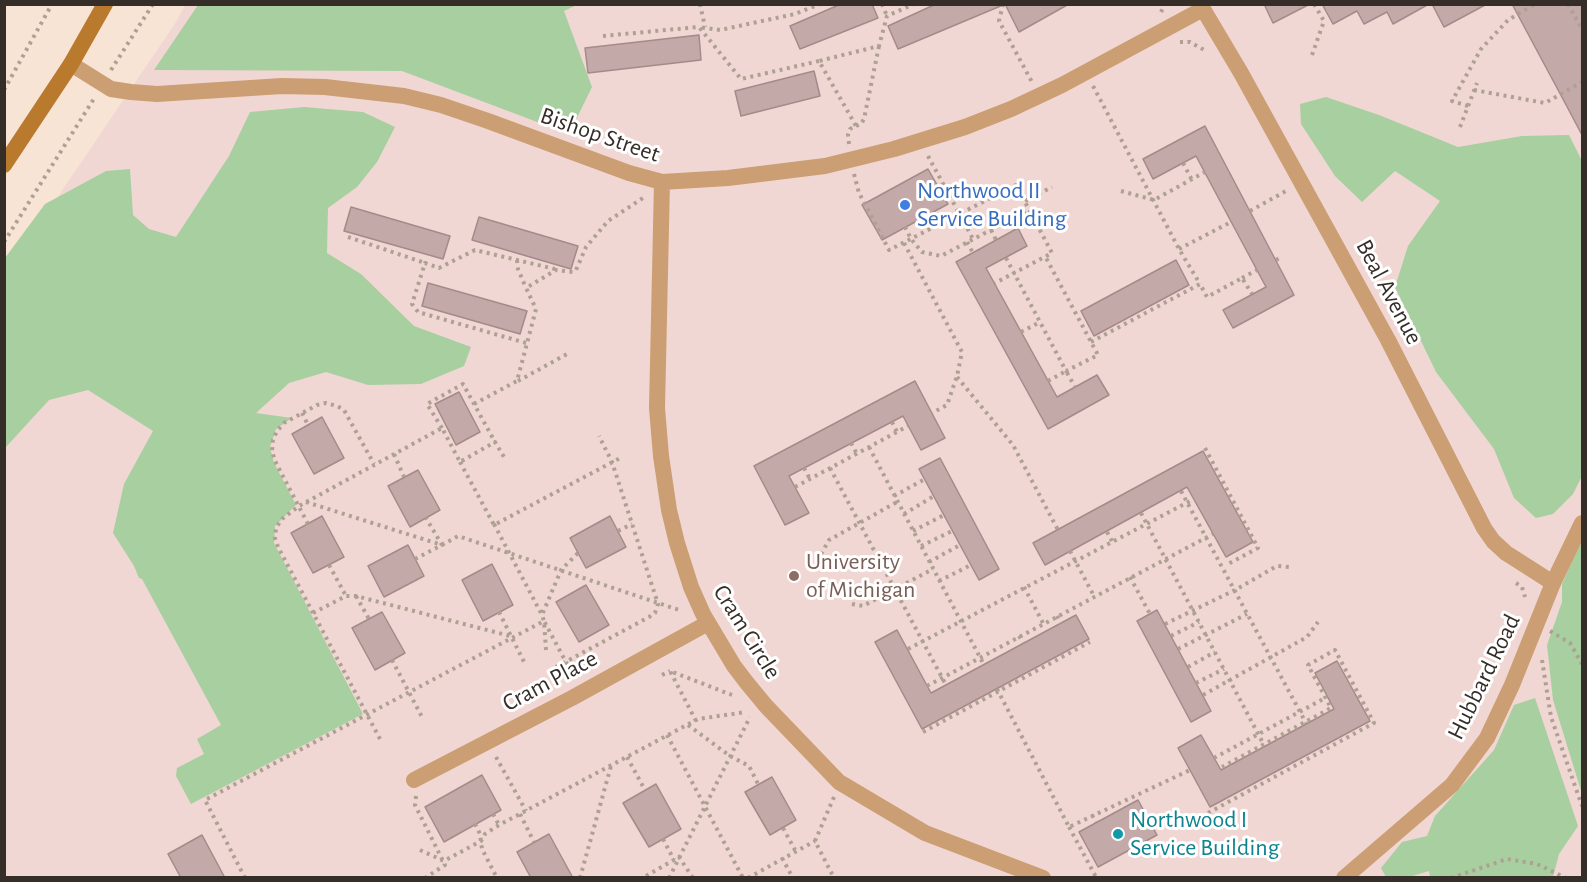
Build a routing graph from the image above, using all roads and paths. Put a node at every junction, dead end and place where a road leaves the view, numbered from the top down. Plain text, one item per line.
1 (52, 4) edge
2 (105, 4) edge
3 (153, 4) edge
4 (700, 4) edge
5 (820, 4) edge
6 (882, 4) edge
7 (914, 4) edge
8 (1003, 4) edge
9 (1314, 4) edge
10 (1535, 4) edge
11 (1568, 4) edge
12 (1201, 7) edge
13 (887, 16) junction
14 (699, 27) junction
15 (705, 27) junction
16 (1582, 29) edge
17 (603, 36) dead end
18 (1172, 42) dead end
19 (879, 46) junction
20 (1312, 55) dead end
21 (1210, 57) dead end
22 (819, 61) junction
23 (71, 64) junction
24 (1582, 82) edge
25 (1032, 83) dead end
26 (1477, 83) dead end
27 (102, 84) junction
28 (1086, 88) dead end
29 (4, 90) edge
30 (1474, 90) junction
31 (1468, 106) junction
32 (856, 126) junction
33 (1460, 128) dead end
34 (849, 151) dead end
35 (938, 152) dead end
36 (928, 156) junction
37 (917, 158) dead end
38 (1183, 163) dead end
39 (4, 165) edge
40 (864, 170) dead end
41 (1205, 172) dead end
42 (854, 173) junction
43 (843, 175) dead end
44 (1192, 180) junction
45 (1281, 181) dead end
46 (662, 182) junction
47 (1052, 187) dead end
48 (1121, 191) dead end
49 (1286, 191) junction
50 (646, 196) dead end
51 (1154, 200) junction
52 (1024, 201) junction
53 (1292, 201) dead end
54 (1029, 210) junction
55 (1250, 211) dead end
56 (959, 214) junction
57 (1231, 222) dead end
58 (904, 227) dead end
59 (991, 230) junction
60 (348, 237) dead end
61 (911, 239) junction
62 (973, 239) junction
63 (996, 240) dead end
64 (4, 242) edge
65 (967, 242) junction
66 (904, 243) junction
67 (1179, 249) junction
68 (973, 253) dead end
69 (1045, 256) junction
70 (1281, 257) dead end
71 (1006, 258) dead end
72 (517, 260) junction
73 (1276, 260) dead end
74 (425, 263) junction
75 (555, 270) junction
76 (1257, 270) dead end
77 (1014, 273) junction
78 (1242, 278) junction
79 (995, 283) dead end
80 (1200, 284) junction
81 (526, 288) junction
82 (1252, 294) dead end
83 (1040, 322) junction
84 (1022, 332) dead end
85 (1091, 342) junction
86 (526, 343) junction
87 (567, 354) dead end
88 (1066, 371) junction
89 (957, 376) junction
90 (517, 381) junction
91 (1048, 381) dead end
92 (1075, 387) dead end
93 (474, 404) junction
94 (302, 413) junction
95 (932, 413) dead end
96 (892, 422) dead end
97 (308, 425) dead end
98 (908, 426) dead end
99 (442, 428) junction
100 (897, 432) junction
101 (599, 436) dead end
102 (495, 442) junction
103 (851, 443) dead end
104 (869, 447) junction
105 (1205, 448) dead end
106 (394, 454) junction
107 (857, 454) junction
108 (504, 457) dead end
109 (622, 457) dead end
110 (460, 462) junction
111 (612, 462) junction
112 (374, 464) junction
113 (804, 468) dead end
114 (830, 468) junction
115 (404, 477) dead end
116 (810, 479) junction
117 (925, 479) dead end
118 (795, 487) dead end
119 (1181, 491) dead end
120 (894, 496) junction
121 (934, 496) dead end
122 (1194, 499) dead end
123 (306, 502) junction
124 (897, 502) junction
125 (1187, 502) junction
126 (299, 506) junction
127 (1141, 513) dead end
128 (904, 514) junction
129 (944, 515) dead end
130 (426, 518) dead end
131 (859, 522) junction
132 (495, 523) junction
133 (1146, 523) junction
134 (1582, 523) edge
135 (308, 524) dead end
136 (632, 524) junction
137 (1058, 530) dead end
138 (618, 531) dead end
139 (913, 531) junction
140 (952, 531) dead end
141 (1107, 532) dead end
142 (1213, 534) dead end
143 (1206, 537) junction
144 (1112, 541) junction
145 (442, 545) junction
146 (960, 545) dead end
147 (921, 546) junction
148 (1070, 551) dead end
149 (578, 553) dead end
150 (821, 554) dead end
151 (509, 555) junction
152 (415, 559) dead end
153 (1165, 559) junction
154 (1075, 560) junction
155 (929, 562) junction
156 (1228, 564) dead end
157 (328, 565) dead end
158 (971, 565) dead end
159 (1290, 567) dead end
160 (933, 569) junction
161 (561, 570) junction
162 (1130, 577) junction
163 (939, 580) junction
164 (1515, 582) dead end
165 (1553, 583) junction
166 (1024, 587) junction
167 (895, 589) junction
168 (1235, 590) junction
169 (346, 596) junction
170 (356, 596) junction
171 (1094, 596) dead end
172 (1525, 597) dead end
173 (658, 604) junction
174 (852, 604) dead end
175 (1193, 611) junction
176 (499, 612) dead end
177 (313, 614) junction
178 (1150, 614) dead end
179 (1247, 614) junction
180 (542, 615) junction
181 (1057, 616) junction
182 (706, 618) junction
183 (369, 619) dead end
184 (544, 621) junction
185 (960, 621) junction
186 (1551, 621) dead end
187 (1199, 622) junction
188 (1318, 622) dead end
189 (1043, 623) junction
190 (1061, 623) dead end
191 (1165, 624) dead end
192 (1548, 630) junction
193 (1206, 635) junction
194 (1019, 636) junction
195 (1171, 636) dead end
196 (511, 637) junction
197 (1544, 639) dead end
198 (922, 641) junction
199 (1090, 642) dead end
200 (1023, 643) dead end
201 (908, 649) dead end
202 (1178, 649) dead end
203 (546, 650) dead end
204 (1215, 652) junction
205 (980, 657) junction
206 (1271, 658) junction
207 (1542, 659) dead end
208 (392, 660) dead end
209 (524, 662) dead end
210 (566, 662) junction
211 (984, 664) dead end
212 (1582, 664) edge
213 (1188, 667) dead end
214 (556, 668) dead end
215 (1224, 669) junction
216 (670, 671) junction
217 (662, 675) dead end
218 (574, 676) dead end
219 (942, 677) junction
220 (1230, 680) junction
221 (1196, 683) dead end
222 (946, 685) dead end
223 (927, 686) dead end
224 (998, 690) junction
225 (409, 692) junction
226 (732, 695) dead end
227 (1203, 695) dead end
228 (1327, 698) junction
229 (746, 712) dead end
230 (1300, 712) junction
231 (367, 715) junction
232 (422, 717) dead end
233 (750, 717) dead end
234 (696, 721) junction
235 (1306, 723) junction
236 (688, 725) junction
237 (924, 732) dead end
238 (1258, 734) junction
239 (668, 735) junction
240 (380, 739) dead end
241 (1264, 745) junction
242 (492, 755) dead end
243 (730, 756) junction
244 (627, 757) junction
245 (1214, 758) dead end
246 (611, 766) junction
247 (1222, 767) dead end
248 (1190, 770) dead end
249 (838, 782) junction
250 (758, 784) dead end
251 (417, 785) joint
252 (645, 790) dead end
253 (705, 806) junction
254 (1582, 806) edge
255 (526, 811) junction
256 (1208, 813) dead end
257 (493, 814) dead end
258 (520, 814) junction
259 (1092, 815) junction
260 (1096, 822) dead end
261 (475, 824) dead end
262 (500, 825) junction
263 (1069, 827) junction
264 (783, 828) dead end
265 (482, 834) junction
266 (663, 839) dead end
267 (481, 841) junction
268 (814, 841) junction
269 (534, 842) dead end
270 (475, 845) junction
271 (482, 849) junction
272 (420, 850) dead end
273 (795, 850) junction
274 (679, 857) junction
275 (782, 858) junction
276 (674, 860) junction
277 (444, 861) junction
278 (646, 876) dead end
279 (246, 878) edge
280 (425, 878) edge
281 (497, 878) edge
282 (580, 878) edge
283 (669, 878) edge
284 (693, 878) edge
285 (743, 878) edge
286 (748, 878) edge
287 (793, 878) edge
288 (834, 878) edge
289 (1043, 878) edge
290 (1099, 878) edge
291 (1344, 878) edge
292 (1451, 878) edge
293 (1566, 878) edge

1 - 29 path
2 - 23 main road
3 - 27 path
4 - 15 path
5 - 15 path
6 - 13 path
7 - 13 path
8 - 25 path
9 - 20 path
10 - 31 path
11 - 16 path
12 - 46 street, Bishop Street
12 - 165 street, Beal Avenue
13 - 19 path
14 - 15 path
14 - 17 path
14 - 22 path
18 - 21 path
19 - 22 path
19 - 32 path
22 - 32 path
23 - 27 street, Bishop Street
23 - 39 main road
24 - 30 path
26 - 30 path
27 - 46 street, Bishop Street
27 - 64 path
28 - 51 path
30 - 31 path
31 - 33 path
32 - 34 path
35 - 36 path
36 - 37 path
36 - 56 path
38 - 44 path
40 - 42 path
41 - 44 path
42 - 43 path
42 - 66 path
44 - 51 path
45 - 49 path
46 - 182 street, Cram Circle
47 - 52 path
48 - 51 path
49 - 53 path
49 - 55 path
50 - 75 path
51 - 67 path
52 - 54 path
52 - 56 path
54 - 59 path
54 - 69 path
56 - 61 path
56 - 62 path
57 - 67 path
58 - 61 path
59 - 62 path
59 - 63 path
60 - 74 path
61 - 65 path
61 - 66 path
62 - 65 path
65 - 68 path
66 - 89 path
67 - 80 path
69 - 77 path
69 - 85 path
70 - 73 path
71 - 77 path
72 - 74 path
72 - 75 path
72 - 81 path
74 - 86 path
75 - 81 path
76 - 78 path
77 - 79 path
77 - 83 path
78 - 80 path
78 - 82 path
80 - 85 path
81 - 86 path
83 - 84 path
83 - 88 path
85 - 88 path
86 - 90 path
87 - 90 path
88 - 91 path
88 - 92 path
89 - 95 path
89 - 137 path
90 - 93 path
93 - 99 path
93 - 102 path
94 - 97 path
94 - 112 path
94 - 126 path
96 - 100 path
98 - 100 path
99 - 106 path
99 - 110 path
100 - 104 path
101 - 111 path
102 - 108 path
102 - 110 path
103 - 107 path
104 - 107 path
104 - 120 path
105 - 156 path
106 - 112 path
106 - 115 path
107 - 114 path
109 - 111 path
110 - 132 path
111 - 132 path
111 - 136 path
112 - 123 path
113 - 116 path
114 - 116 path
114 - 131 path
116 - 118 path
117 - 120 path
119 - 125 path
120 - 124 path
121 - 128 path
122 - 125 path
123 - 126 path
123 - 145 path
124 - 128 path
124 - 131 path
125 - 133 path
125 - 143 path
126 - 135 path
126 - 177 path
127 - 133 path
128 - 139 path
129 - 139 path
130 - 145 path
131 - 150 path
131 - 167 path
132 - 151 path
133 - 144 path
133 - 153 path
134 - 165 street, Hubbard Road
136 - 138 path
136 - 173 path
139 - 147 path
140 - 147 path
141 - 144 path
142 - 143 path
143 - 153 path
143 - 168 path
144 - 154 path
145 - 151 path
145 - 152 path
146 - 155 path
147 - 155 path
148 - 154 path
149 - 161 path
151 - 161 path
151 - 180 path
153 - 162 path
153 - 175 path
154 - 166 path
154 - 171 path
155 - 160 path
157 - 169 path
158 - 163 path
159 - 168 path
160 - 163 path
160 - 167 path
161 - 173 path
161 - 180 path
162 - 178 path
162 - 181 path
163 - 185 path
164 - 172 path
165 - 291 street, Hubbard Road
166 - 185 path
166 - 189 path
167 - 174 path
167 - 198 path
168 - 175 path
168 - 179 path
169 - 170 path
169 - 177 path
170 - 183 path
170 - 196 path
173 - 182 path
173 - 210 path
175 - 187 path
175 - 191 path
176 - 196 path
177 - 231 path
179 - 193 path
179 - 206 path
180 - 184 path
181 - 189 path
181 - 190 path
182 - 249 street, Cram Circle
182 - 251 street, Cram Place
184 - 196 path
184 - 203 path
184 - 210 path
185 - 198 path
185 - 205 path
186 - 192 path
187 - 193 path
187 - 195 path
188 - 206 path
189 - 194 path
192 - 197 path
192 - 212 path
193 - 202 path
193 - 204 path
194 - 200 path
194 - 205 path
196 - 209 path
196 - 225 path
198 - 201 path
198 - 219 path
199 - 224 path
204 - 213 path
204 - 215 path
205 - 211 path
205 - 219 path
206 - 220 path
206 - 230 path
207 - 254 path
208 - 225 path
210 - 214 path
210 - 218 path
215 - 220 path
215 - 221 path
216 - 217 path
216 - 226 path
216 - 234 path
219 - 222 path
219 - 223 path
220 - 227 path
220 - 238 path
224 - 237 path
224 - 263 path
225 - 231 path
225 - 232 path
228 - 230 path
228 - 235 path
228 - 256 path
229 - 234 path
230 - 235 path
230 - 238 path
231 - 240 path
231 - 279 path
233 - 243 path
234 - 236 path
235 - 241 path
236 - 239 path
236 - 243 path
238 - 241 path
238 - 245 path
239 - 244 path
239 - 253 path
241 - 247 path
242 - 255 path
243 - 250 path
243 - 253 path
244 - 246 path
244 - 252 path
246 - 255 path
246 - 282 path
248 - 259 path
249 - 268 path
249 - 289 street, Cram Circle
251 - 277 path
253 - 274 path
253 - 285 path
255 - 258 path
257 - 262 path
258 - 262 path
258 - 269 path
259 - 260 path
259 - 263 path
261 - 265 path
262 - 265 path
263 - 290 path
264 - 273 path
265 - 267 path
266 - 276 path
267 - 270 path
267 - 271 path
268 - 273 path
268 - 288 path
270 - 271 path
270 - 277 path
271 - 281 path
272 - 277 path
273 - 275 path
274 - 276 path
274 - 283 path
274 - 284 path
275 - 286 path
275 - 287 path
276 - 278 path
277 - 280 path
292 - 293 path

